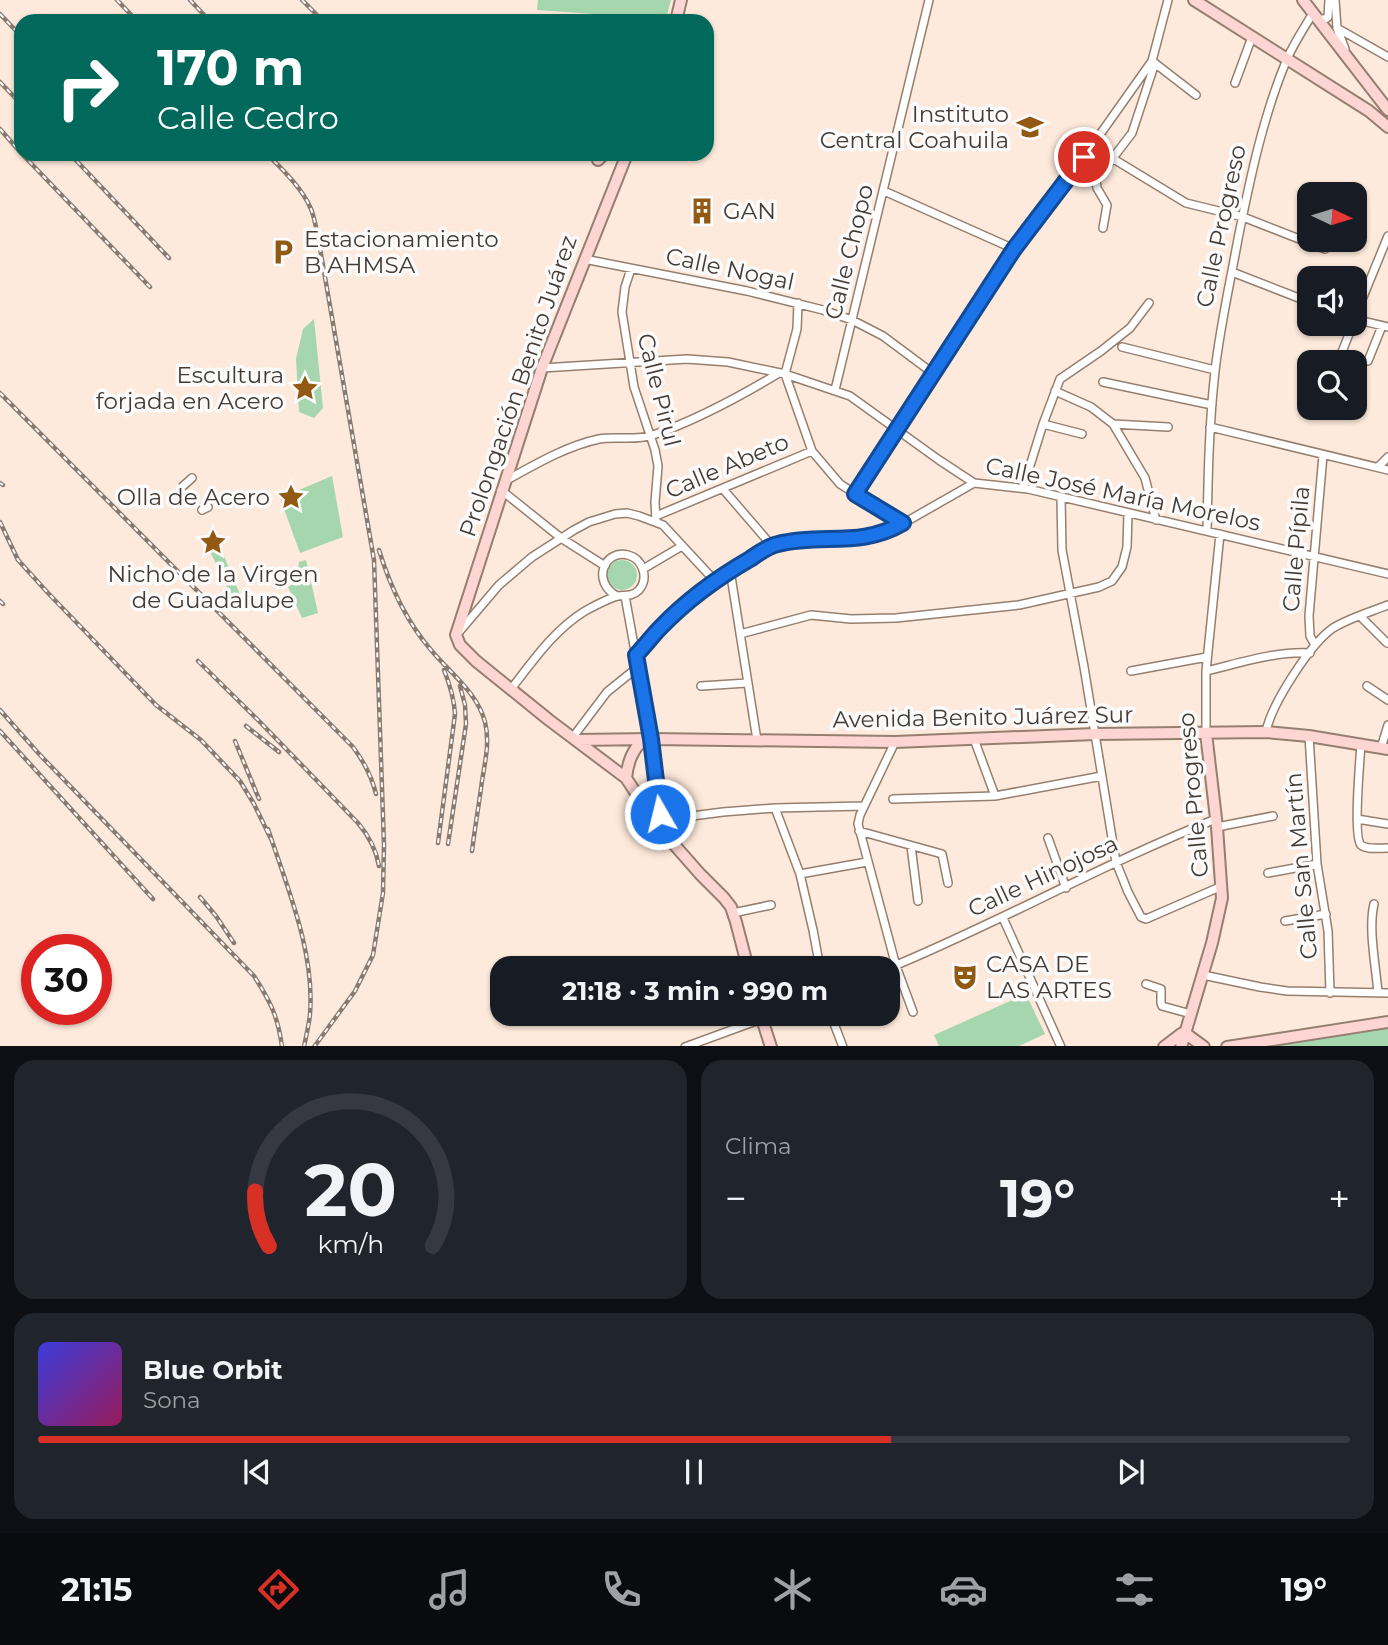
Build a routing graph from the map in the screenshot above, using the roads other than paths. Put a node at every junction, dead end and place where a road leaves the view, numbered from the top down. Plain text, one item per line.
1 (929, 0) edge
2 (1168, 0) edge
3 (1194, 0) edge
4 (1303, 0) edge
5 (1332, 0) edge
6 (1316, 16) junction
7 (1338, 28) junction
8 (1252, 37) junction
9 (1348, 56) junction
10 (1388, 57) edge
11 (1287, 59) junction
12 (1154, 62) junction
13 (1235, 83) dead end
14 (1196, 95) dead end
15 (1388, 110) edge
16 (1388, 127) edge
17 (1112, 158) junction
18 (624, 161) edge
19 (884, 191) junction
20 (1242, 217) junction
21 (1103, 228) dead end
22 (1388, 236) edge
23 (1297, 238) edge
24 (1014, 249) junction
25 (584, 259) junction
26 (631, 269) junction
27 (1232, 272) junction
28 (1367, 288) edge
29 (1297, 297) edge
30 (798, 303) junction
31 (1149, 303) dead end
32 (852, 320) junction
33 (1367, 324) edge
34 (1385, 327) edge
35 (1122, 347) dead end
36 (1367, 361) dead end
37 (629, 362) junction
38 (541, 368) junction
39 (1215, 370) junction
40 (782, 374) junction
41 (934, 374) junction
42 (1103, 382) dead end
43 (835, 390) junction
44 (1055, 391) junction
45 (1212, 405) junction
46 (1043, 424) junction
47 (1113, 424) junction
48 (1168, 427) dead end
49 (1210, 427) junction
50 (898, 430) junction
51 (1082, 434) dead end
52 (650, 436) junction
53 (812, 452) junction
54 (1323, 455) junction
55 (1388, 457) edge
56 (1378, 467) junction
57 (1388, 470) edge
58 (191, 478) dead end
59 (974, 483) junction
60 (183, 486) dead end
61 (503, 486) junction
62 (1023, 488) junction
63 (723, 489) junction
64 (855, 494) junction
65 (1061, 497) junction
66 (1128, 513) junction
67 (656, 519) junction
68 (1156, 520) junction
69 (903, 523) junction
70 (1207, 531) junction
71 (1220, 534) junction
72 (561, 537) junction
73 (682, 546) junction
74 (772, 546) junction
75 (1315, 558) junction
76 (605, 566) junction
77 (643, 569) junction
78 (730, 570) junction
79 (1388, 574) edge
80 (715, 581) junction
81 (1070, 593) junction
82 (621, 596) junction
83 (1388, 605) edge
84 (1360, 616) junction
85 (740, 634) junction
86 (456, 635) junction
87 (1387, 643) edge
88 (1315, 645) junction
89 (1310, 653) junction
90 (636, 655) junction
91 (1207, 657) junction
92 (638, 667) junction
93 (1131, 671) dead end
94 (1206, 671) junction
95 (747, 682) junction
96 (701, 686) dead end
97 (1367, 686) dead end
98 (511, 689) junction
99 (1388, 700) edge
100 (1388, 725) edge
101 (1266, 732) junction
102 (1206, 733) junction
103 (1095, 734) junction
104 (1309, 736) junction
105 (575, 739) junction
106 (647, 739) junction
107 (974, 739) junction
108 (757, 740) junction
109 (895, 742) junction
110 (1361, 744) junction
111 (1385, 748) edge
112 (1102, 776) junction
113 (626, 778) junction
114 (995, 796) junction
115 (893, 799) dead end
116 (864, 806) junction
117 (775, 808) junction
118 (1273, 816) dead end
119 (1357, 819) junction
120 (659, 822) junction
121 (1217, 823) junction
122 (1388, 824) edge
123 (859, 831) junction
124 (1048, 838) dead end
125 (911, 846) junction
126 (1388, 848) edge
127 (867, 862) junction
128 (1116, 862) junction
129 (1317, 864) junction
130 (800, 873) junction
131 (1268, 873) dead end
132 (948, 883) dead end
133 (1222, 886) junction
134 (1066, 888) junction
135 (918, 901) dead end
136 (1374, 904) dead end
137 (771, 905) dead end
138 (733, 913) junction
139 (1326, 914) junction
140 (1003, 918) junction
141 (1285, 920) dead end
142 (745, 956) edge
143 (818, 956) edge
144 (893, 956) edge
145 (900, 964) edge
146 (1203, 975) junction
147 (900, 977) edge
148 (1146, 984) dead end
149 (1330, 993) junction
150 (1378, 993) junction
151 (1388, 993) edge
152 (913, 1012) dead end
153 (1191, 1014) junction
154 (1388, 1022) edge
155 (735, 1026) edge
156 (764, 1026) edge
157 (835, 1026) edge
158 (1185, 1032) junction
159 (685, 1046) edge
160 (771, 1046) edge
161 (843, 1046) edge
162 (1061, 1046) edge
163 (1164, 1046) edge
164 (1181, 1046) edge
165 (1204, 1046) edge
166 (1227, 1046) edge

1 - 19 street, Calle Chopo
2 - 12 street
3 - 8 street
4 - 6 street
5 - 6 street, Calle Progreso
5 - 7 street
6 - 9 street
6 - 11 street, Calle Progreso
7 - 9 street
7 - 10 street
8 - 11 street
8 - 13 street
9 - 15 street
11 - 16 street
11 - 20 street, Calle Progreso
12 - 14 street
12 - 17 street
12 - 24 street
17 - 20 street
17 - 21 street
18 - 25 street, Prolongación Benito Juárez
19 - 24 street
19 - 32 street, Calle Chopo
20 - 23 street
20 - 27 street, Calle Progreso
22 - 28 street
24 - 41 street
25 - 26 street, Calle Nogal
25 - 38 street, Prolongación Benito Juárez
26 - 30 street, Calle Nogal
26 - 37 street, Calle Pirul
27 - 29 street
27 - 39 street, Calle Progreso
30 - 32 street, Calle Nogal
30 - 40 street
31 - 44 street
32 - 41 street, Calle Nogal
32 - 43 street, Calle Chopo
33 - 34 street
34 - 36 street
35 - 39 street
37 - 38 street, Calle José María Morelos
37 - 40 street, Calle José María Morelos
37 - 52 street, Calle Pirul
38 - 61 street, Prolongación Benito Juárez
39 - 45 street, Calle Progreso
40 - 43 street, Calle José María Morelos
40 - 52 street
40 - 53 street
41 - 50 street
42 - 45 street
43 - 50 street, Calle José María Morelos
44 - 46 street
44 - 47 street
45 - 49 street, Calle Progreso
46 - 51 street
46 - 62 street
47 - 48 street
47 - 68 street
49 - 54 street
49 - 70 street, Calle Progreso
50 - 59 street, Calle José María Morelos
50 - 64 street
52 - 61 street
52 - 67 street, Calle Pirul
53 - 63 street, Calle Abeto
53 - 64 street
54 - 56 street
54 - 75 street, Calle Pípila
55 - 56 street
56 - 57 street
58 - 60 street
59 - 62 street, Calle José María Morelos
59 - 69 street
61 - 72 street
61 - 86 street, Prolongación Benito Juárez
62 - 65 street, Calle José María Morelos
63 - 67 street, Calle Abeto
63 - 74 street
64 - 69 street
65 - 66 street, Calle José María Morelos
65 - 81 street
66 - 68 street, Calle José María Morelos
66 - 81 street
67 - 72 street
67 - 73 street
68 - 70 street, Calle José María Morelos
69 - 74 street
70 - 71 street, Calle José María Morelos
71 - 75 street, Calle José María Morelos
71 - 91 street, Calle Progreso
72 - 76 street
72 - 86 street
73 - 77 street
73 - 80 street
74 - 78 street
75 - 79 street, Calle José María Morelos
75 - 88 street, Calle Pípila
76 - 77 street
76 - 82 street
77 - 82 street
78 - 80 street
78 - 85 street
80 - 90 street
81 - 85 street
81 - 103 street
82 - 90 street
82 - 98 street
83 - 84 street
84 - 87 street
84 - 88 street
85 - 95 street
86 - 98 street
88 - 89 street
89 - 94 street
89 - 101 street
90 - 92 street
91 - 93 street
91 - 94 street, Calle Progreso
92 - 105 street
92 - 106 street
94 - 102 street, Calle Progreso
95 - 96 street
95 - 108 street
97 - 99 street
98 - 105 street
100 - 111 street
101 - 102 street, Avenida Benito Juárez Sur
101 - 104 street, Avenida Benito Juárez Sur
102 - 103 street, Avenida Benito Juárez Sur
102 - 121 street, Calle Progreso
103 - 107 street, Avenida Benito Juárez Sur
103 - 112 street
104 - 110 street, Avenida Benito Juárez Sur
104 - 129 street, Calle San Martín
105 - 106 street, Avenida Benito Juárez Sur
105 - 113 street
106 - 108 street, Avenida Benito Juárez Sur
106 - 113 street
106 - 120 street
107 - 109 street, Avenida Benito Juárez Sur
107 - 114 street
108 - 109 street, Avenida Benito Juárez Sur
109 - 116 street
110 - 111 street, Avenida Benito Juárez Sur
110 - 119 street
112 - 114 street
112 - 128 street
113 - 120 street
114 - 115 street
116 - 117 street
116 - 123 street
117 - 120 street
117 - 130 street
118 - 121 street, Calle Hinojosa
119 - 122 street
119 - 126 street
120 - 138 street
121 - 128 street, Calle Hinojosa
121 - 133 street, Calle Progreso
123 - 125 street
123 - 127 street
124 - 134 street
125 - 132 street
125 - 135 street
127 - 130 street
127 - 144 street
128 - 133 street
128 - 134 street, Calle Hinojosa
129 - 131 street
129 - 139 street, Calle San Martín
130 - 143 street
133 - 146 street, Calle Progreso
134 - 140 street, Calle Hinojosa
136 - 150 street
137 - 138 street
138 - 142 street
139 - 141 street
139 - 149 street, Calle San Martín
140 - 145 street, Calle Hinojosa
140 - 162 street
146 - 149 street
146 - 153 street, Calle Progreso
147 - 152 street
148 - 153 street
149 - 150 street
150 - 151 street
153 - 158 street, Calle Progreso
154 - 166 street
155 - 159 street
156 - 160 street
157 - 161 street
158 - 163 street
158 - 164 street, Calle Progreso
158 - 165 street

